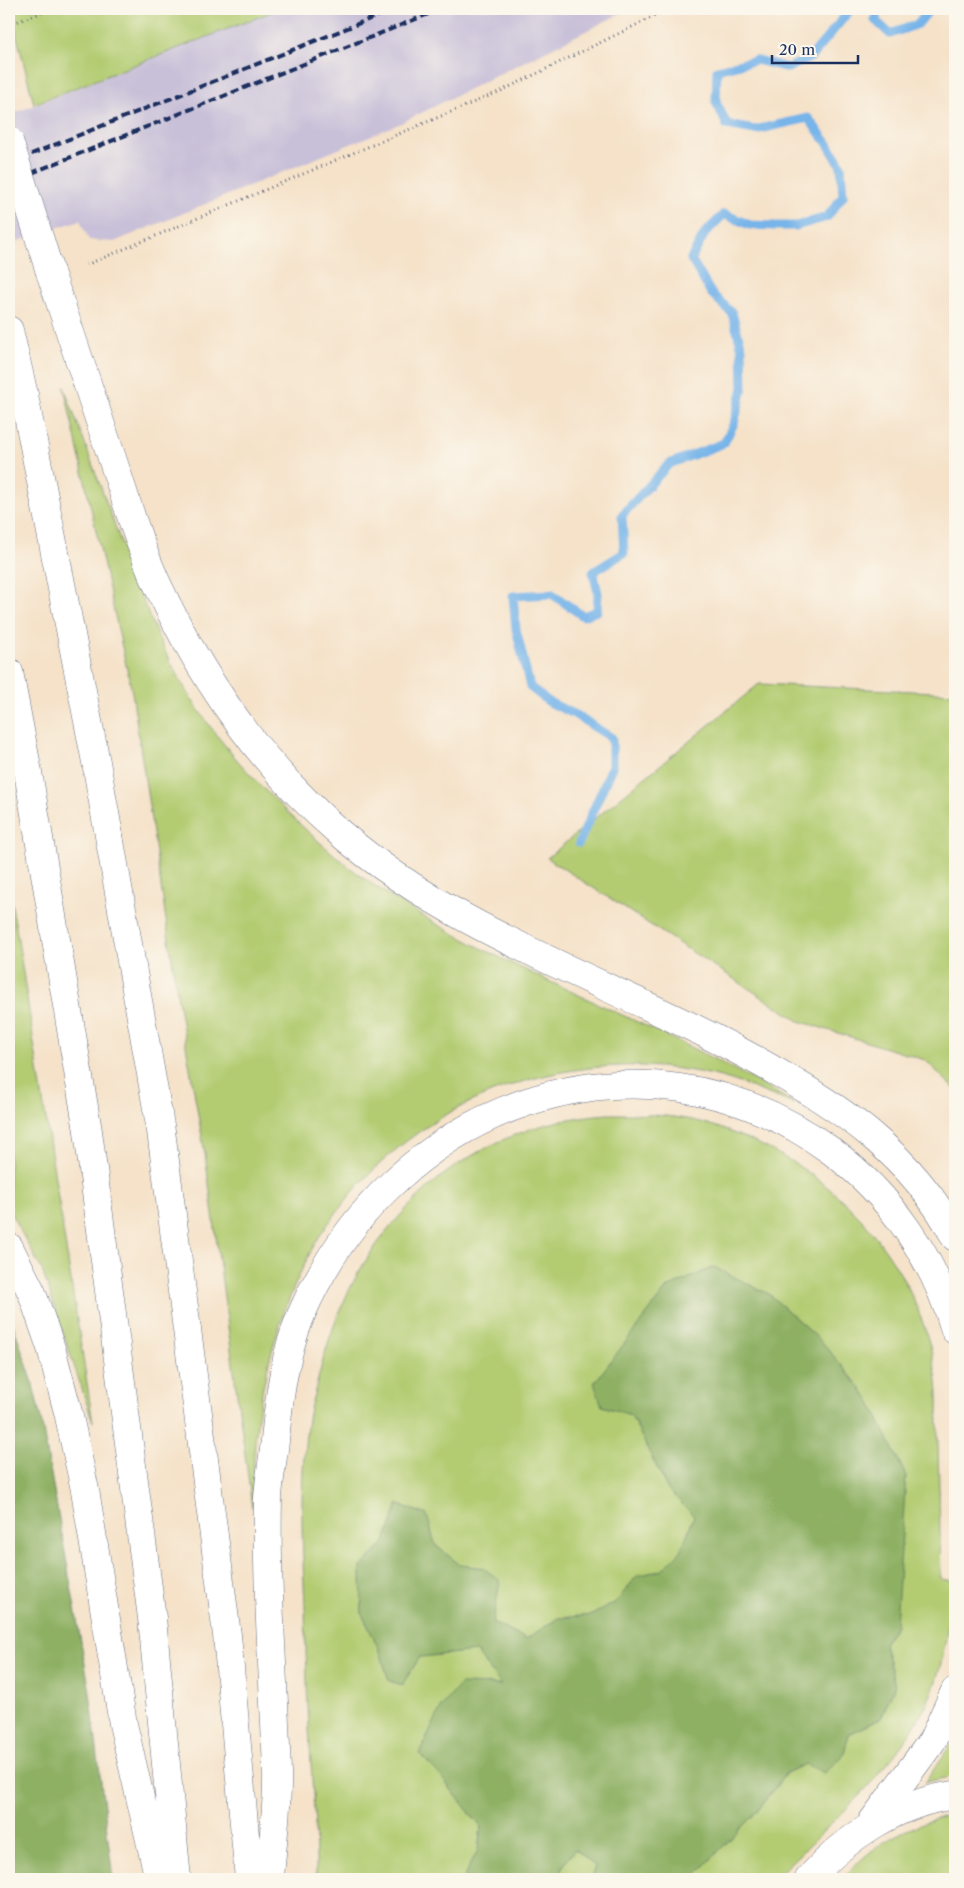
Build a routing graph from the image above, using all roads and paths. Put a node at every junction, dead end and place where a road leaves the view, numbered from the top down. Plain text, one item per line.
1 (52, 9) edge
2 (669, 9) edge
3 (12, 23) dead end
4 (9, 141) edge
5 (86, 265) dead end
6 (9, 330) edge
7 (9, 672) edge
8 (955, 1236) edge
9 (9, 1247) edge
10 (955, 1330) edge
11 (955, 1691) edge
12 (955, 1795) edge
13 (866, 1829) junction
14 (158, 1879) edge
15 (177, 1879) edge
16 (248, 1879) edge
17 (270, 1879) edge
18 (809, 1879) edge

1 - 3 path
2 - 5 path
4 - 8 highway, bridge
6 - 16 highway
7 - 15 highway
9 - 14 highway
10 - 17 highway
11 - 13 highway
12 - 13 highway
13 - 18 highway

